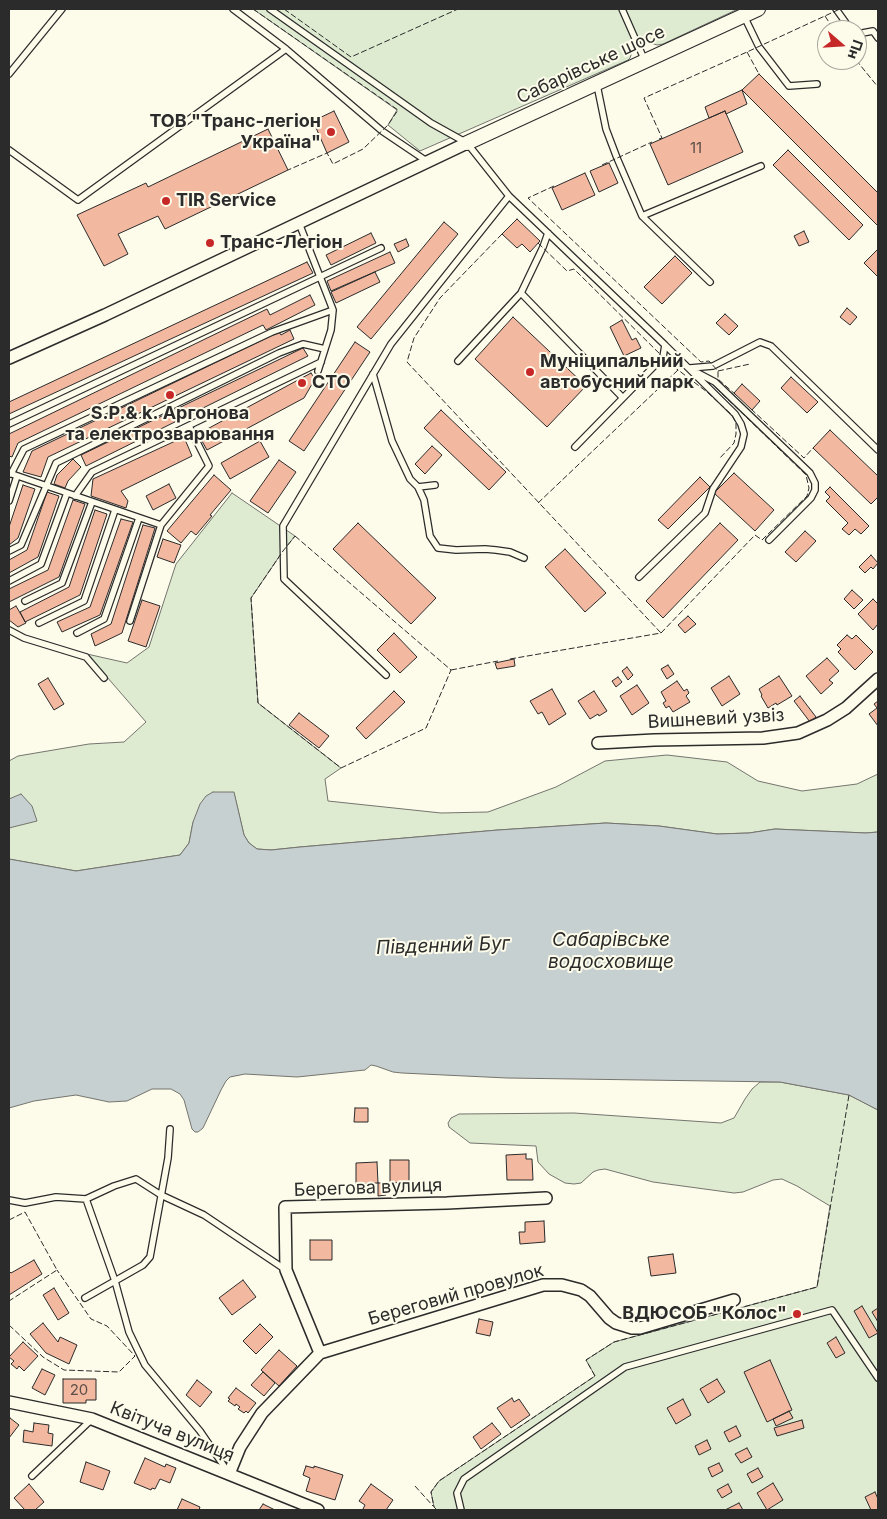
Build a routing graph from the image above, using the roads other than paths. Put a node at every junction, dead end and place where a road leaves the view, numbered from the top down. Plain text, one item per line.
1 (62, 9) edge
2 (233, 9) edge
3 (270, 9) edge
4 (622, 9) edge
5 (758, 9) edge
6 (836, 9) edge
7 (744, 16) junction
8 (843, 20) edge
9 (867, 32) edge
10 (878, 38) edge
11 (286, 49) junction
12 (645, 61) junction
13 (9, 74) edge
14 (596, 83) junction
15 (817, 84) dead end
16 (468, 144) junction
17 (9, 150) edge
18 (428, 162) junction
19 (761, 166) dead end
20 (509, 196) junction
21 (642, 216) junction
22 (299, 222) junction
23 (548, 233) junction
24 (381, 248) dead end
25 (321, 278) junction
26 (710, 282) dead end
27 (521, 293) junction
28 (333, 310) junction
29 (665, 345) junction
30 (325, 349) junction
31 (9, 358) edge
32 (458, 360) dead end
33 (321, 362) junction
34 (690, 368) junction
35 (318, 371) dead end
36 (373, 374) junction
37 (623, 398) junction
38 (9, 424) edge
39 (189, 426) junction
40 (575, 447) dead end
41 (878, 450) edge
42 (12, 474) edge
43 (435, 485) dead end
44 (46, 486) junction
45 (418, 487) junction
46 (68, 493) junction
47 (75, 496) junction
48 (9, 501) edge
49 (92, 502) junction
50 (115, 510) junction
51 (140, 518) junction
52 (161, 525) junction
53 (769, 540) dead end
54 (9, 551) edge
55 (524, 558) dead end
56 (639, 577) dead end
57 (9, 581) edge
58 (25, 601) dead end
59 (130, 621) dead end
60 (39, 623) dead end
61 (9, 630) edge
62 (77, 633) dead end
63 (386, 675) dead end
64 (104, 678) dead end
65 (878, 679) edge
66 (598, 742) dead end
67 (170, 1129) dead end
68 (161, 1195) junction
69 (546, 1198) dead end
70 (86, 1199) junction
71 (9, 1200) edge
72 (286, 1270) junction
73 (115, 1281) junction
74 (85, 1298) dead end
75 (734, 1300) dead end
76 (320, 1353) junction
77 (878, 1378) edge
78 (9, 1402) edge
79 (92, 1419) junction
80 (229, 1474) junction
81 (32, 1476) dead end
82 (318, 1510) edge
83 (461, 1510) edge

1 - 13 lane
2 - 11 lane
3 - 16 lane
4 - 12 lane
5 - 7 street, Сабарівське шосе
6 - 8 lane
7 - 12 street, Сабарівське шосе
7 - 15 lane
9 - 10 lane
11 - 17 lane
11 - 18 lane
12 - 14 street, Сабарівське шосе
14 - 16 street, Сабарівське шосе
14 - 21 lane
16 - 18 street
16 - 20 lane
18 - 22 street
19 - 21 lane
20 - 23 lane
20 - 36 lane
21 - 26 lane
22 - 25 lane
22 - 31 street
23 - 27 lane
23 - 29 lane
24 - 25 lane
25 - 28 lane
25 - 38 lane
27 - 32 lane
27 - 37 lane
28 - 30 lane
28 - 42 lane
29 - 34 lane
29 - 37 lane
30 - 33 lane
30 - 44 lane
33 - 35 lane
33 - 39 lane
34 - 41 lane
34 - 53 lane
34 - 56 lane
36 - 45 lane
36 - 63 lane
37 - 40 lane
39 - 47 lane
39 - 52 lane
42 - 44 lane
42 - 48 lane
43 - 45 lane
44 - 46 lane
44 - 54 lane
45 - 55 lane
46 - 47 lane
46 - 57 lane
47 - 49 lane
49 - 50 lane
49 - 58 lane
50 - 51 lane
50 - 60 lane
51 - 52 lane
51 - 62 lane
52 - 59 lane
61 - 64 lane
65 - 66 street, Вишневий узвіз
67 - 68 lane
68 - 70 lane
68 - 72 lane
68 - 73 lane
69 - 72 street, Берегова вулиця
70 - 71 lane
70 - 73 lane
72 - 76 street, Берегова вулиця
73 - 74 lane
73 - 80 lane
75 - 76 street, Береговий провулок
76 - 80 street
77 - 83 lane
78 - 79 street, Квітуча вулиця
79 - 80 street, Квітуча вулиця
79 - 81 lane
80 - 82 street, Квітуча вулиця

